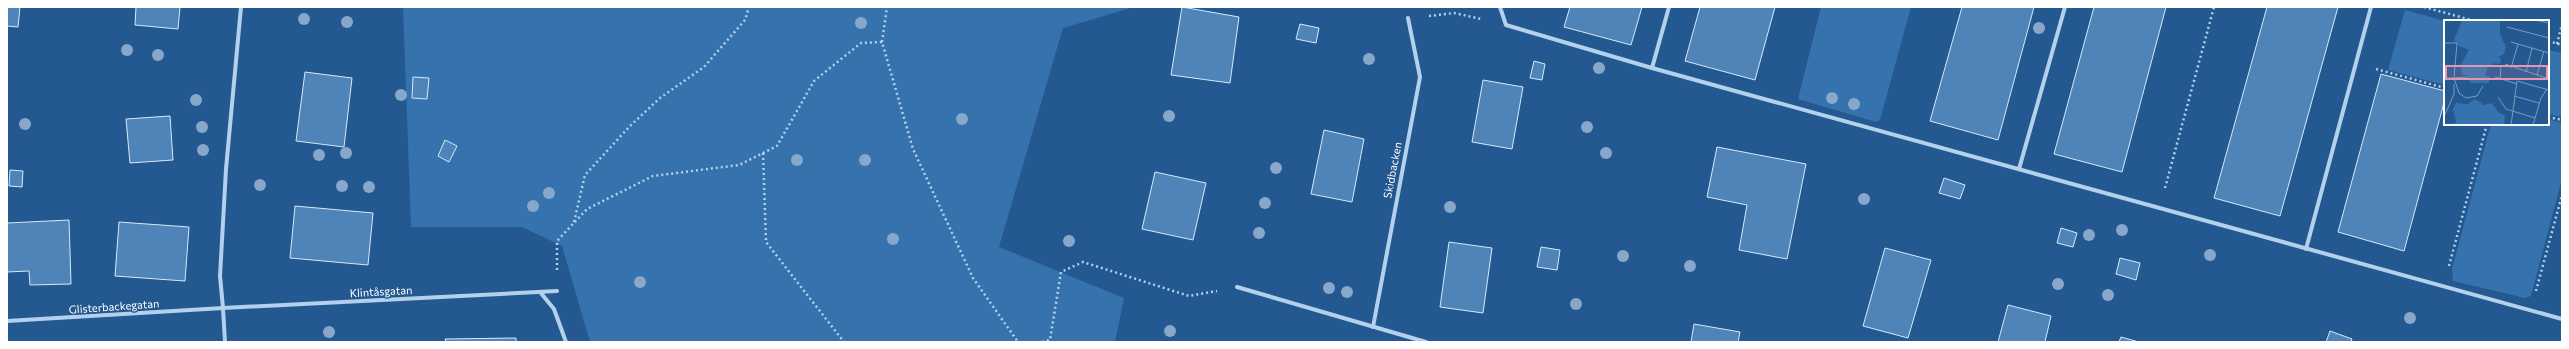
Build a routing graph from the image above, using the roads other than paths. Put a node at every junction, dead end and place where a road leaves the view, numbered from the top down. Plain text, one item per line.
1 (241, 7) edge
2 (1500, 7) edge
3 (1669, 7) edge
4 (2065, 7) edge
5 (2371, 7) edge
6 (1408, 18) road end
7 (1652, 68) junction
8 (2019, 169) junction
9 (2306, 249) junction
10 (1236, 287) road end
11 (557, 291) road end
12 (540, 292) junction
13 (223, 308) junction
14 (2562, 319) edge
15 (7, 321) edge
16 (1373, 326) junction
17 (225, 342) edge
18 (566, 342) edge
19 (1426, 342) edge

1 - 13 street
2 - 7 street
3 - 7 street
4 - 8 street
5 - 9 street
6 - 16 street, Skidbacken
7 - 8 street
8 - 9 street
9 - 14 street
10 - 16 street
11 - 12 street, Klintåsgatan
12 - 13 street, Klintåsgatan
12 - 18 street
13 - 15 street, Glisterbackegatan
13 - 17 street
16 - 19 street

